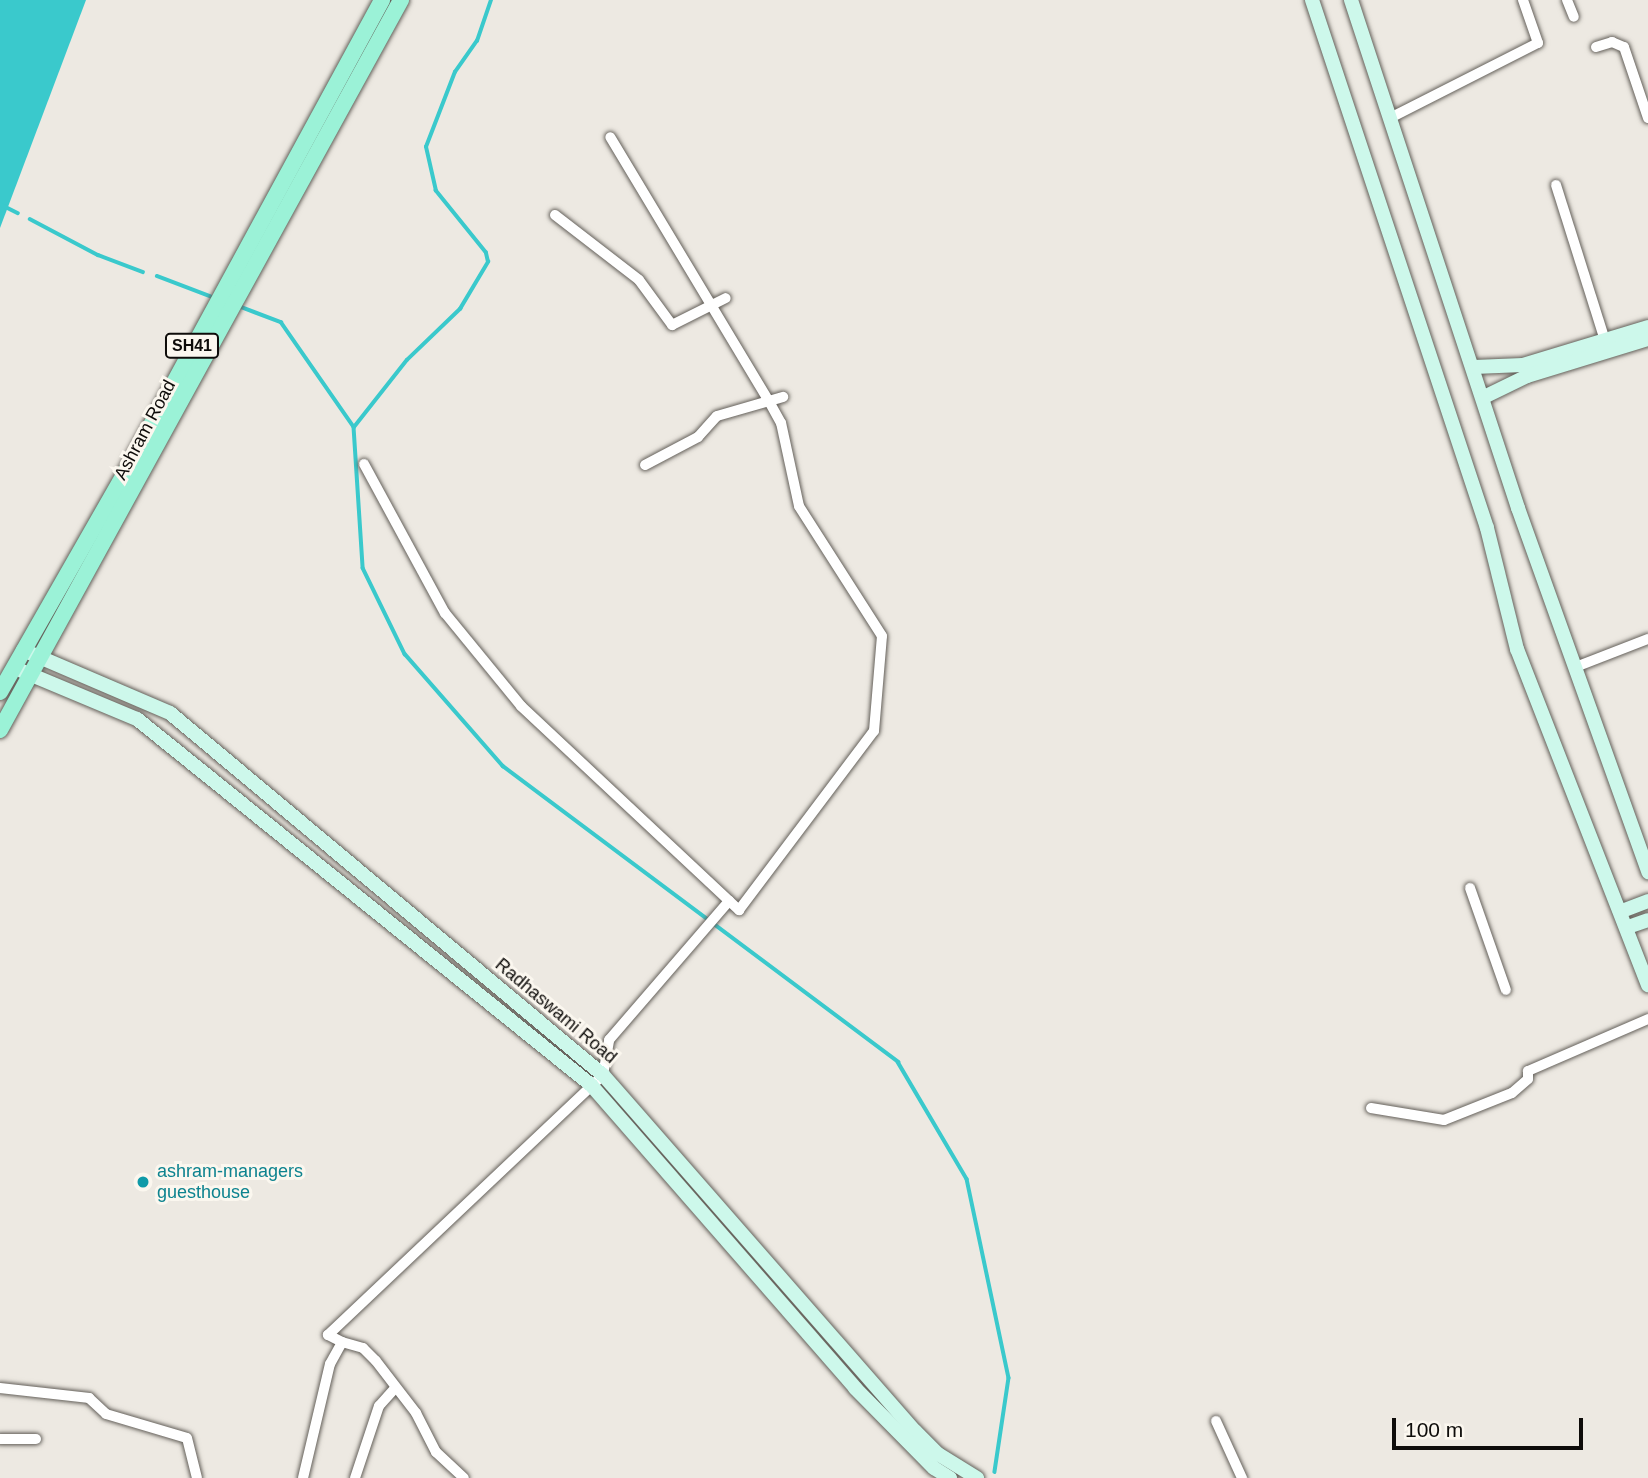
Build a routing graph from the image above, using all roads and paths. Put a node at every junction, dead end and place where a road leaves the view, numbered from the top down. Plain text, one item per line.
1 (382, 0) edge
2 (401, 0) edge
3 (1312, 0) edge
4 (1352, 0) edge
5 (1523, 0) edge
6 (1567, 0) edge
7 (1574, 17) dead end
8 (1596, 47) dead end
9 (1390, 118) junction
10 (1648, 118) edge
11 (610, 137) dead end
12 (1556, 185) dead end
13 (555, 215) dead end
14 (726, 298) dead end
15 (710, 307) junction
16 (1648, 327) edge
17 (1648, 339) edge
18 (1605, 340) junction
19 (1474, 367) junction
20 (783, 397) dead end
21 (1484, 397) junction
22 (770, 403) junction
23 (364, 464) dead end
24 (645, 465) dead end
25 (1648, 639) edge
26 (23, 650) junction
27 (40, 657) junction
28 (1578, 666) junction
29 (13, 667) junction
30 (30, 675) junction
31 (0, 692) edge
32 (0, 730) edge
33 (1648, 872) edge
34 (1470, 888) dead end
35 (729, 901) junction
36 (1648, 901) edge
37 (1622, 911) junction
38 (1648, 920) edge
39 (1628, 927) junction
40 (1648, 985) edge
41 (1506, 990) dead end
42 (1648, 1019) edge
43 (603, 1075) junction
44 (591, 1086) junction
45 (1371, 1108) dead end
46 (342, 1342) junction
47 (0, 1388) edge
48 (395, 1388) junction
49 (1216, 1421) dead end
50 (0, 1439) edge
51 (36, 1439) dead end
52 (197, 1478) edge
53 (303, 1478) edge
54 (355, 1478) edge
55 (464, 1478) edge
56 (950, 1478) edge
57 (977, 1478) edge
58 (1242, 1478) edge

1 - 26 main road, Ashram Road / SH41
2 - 27 main road, Ashram Road
3 - 37 street
4 - 9 street
5 - 9 street
6 - 7 street
8 - 10 street
9 - 19 street
11 - 15 street
12 - 18 street
13 - 15 street
14 - 15 street
15 - 22 street
16 - 18 street
17 - 21 street
18 - 19 street
19 - 21 street
20 - 22 street
21 - 28 street
22 - 24 street
22 - 35 street
23 - 35 street
25 - 28 street
26 - 27 street, Radhaswami Road
26 - 29 main road, Ashram Road / SH41
27 - 30 main road, Ashram Road
27 - 43 street, Radhaswami Road
28 - 33 street
29 - 30 street, Radhaswami Road
29 - 31 main road, Ashram Road / SH41
30 - 32 main road, Ashram Road
30 - 44 street, Radhaswami Road
34 - 41 street
35 - 43 street
36 - 37 street
37 - 39 street
38 - 39 street
39 - 40 street
42 - 45 street
43 - 44 street
43 - 57 street, Radhaswami Road
44 - 46 street
44 - 56 street, Radhaswami Road
46 - 48 street
46 - 53 street
47 - 52 street
48 - 54 street
48 - 55 street
49 - 58 street
50 - 51 street

